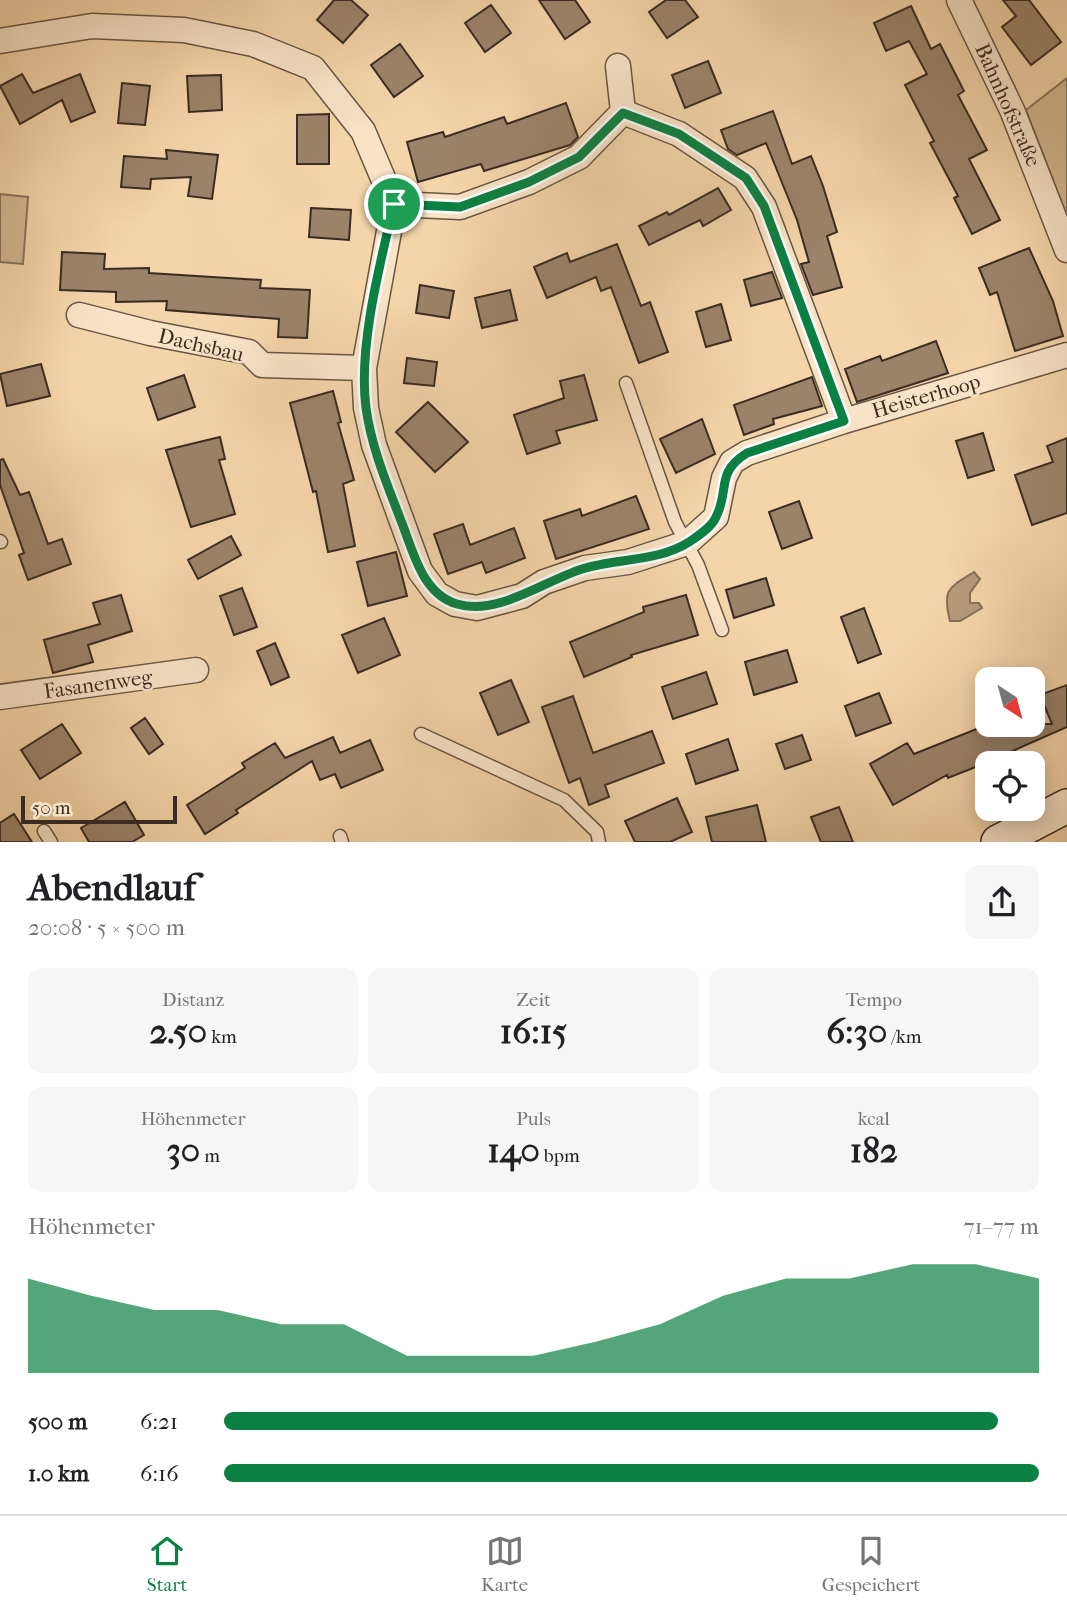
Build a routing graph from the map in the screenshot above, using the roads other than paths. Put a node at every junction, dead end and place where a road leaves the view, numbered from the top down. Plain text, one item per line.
1 (960, 0) edge
2 (0, 41) edge
3 (618, 66) dead end
4 (623, 113) junction
5 (394, 204) junction
6 (1067, 250) edge
7 (79, 315) dead end
8 (1067, 355) edge
9 (365, 368) junction
10 (626, 383) dead end
11 (844, 421) junction
12 (687, 544) junction
13 (722, 630) dead end
14 (196, 670) dead end
15 (0, 697) edge
16 (421, 734) dead end
17 (1067, 806) edge
18 (599, 842) edge
19 (998, 842) edge

1 - 6 street, Bahnhofstraße
2 - 5 street
3 - 4 street
4 - 5 street
4 - 11 street
5 - 9 street
7 - 9 street, Dachsbau
8 - 11 street, Heisterhoop
9 - 12 street, Heisterhoop
10 - 12 lane
11 - 12 street, Heisterhoop
12 - 13 lane
14 - 15 street, Fasanenweg
16 - 18 lane
17 - 19 main road

